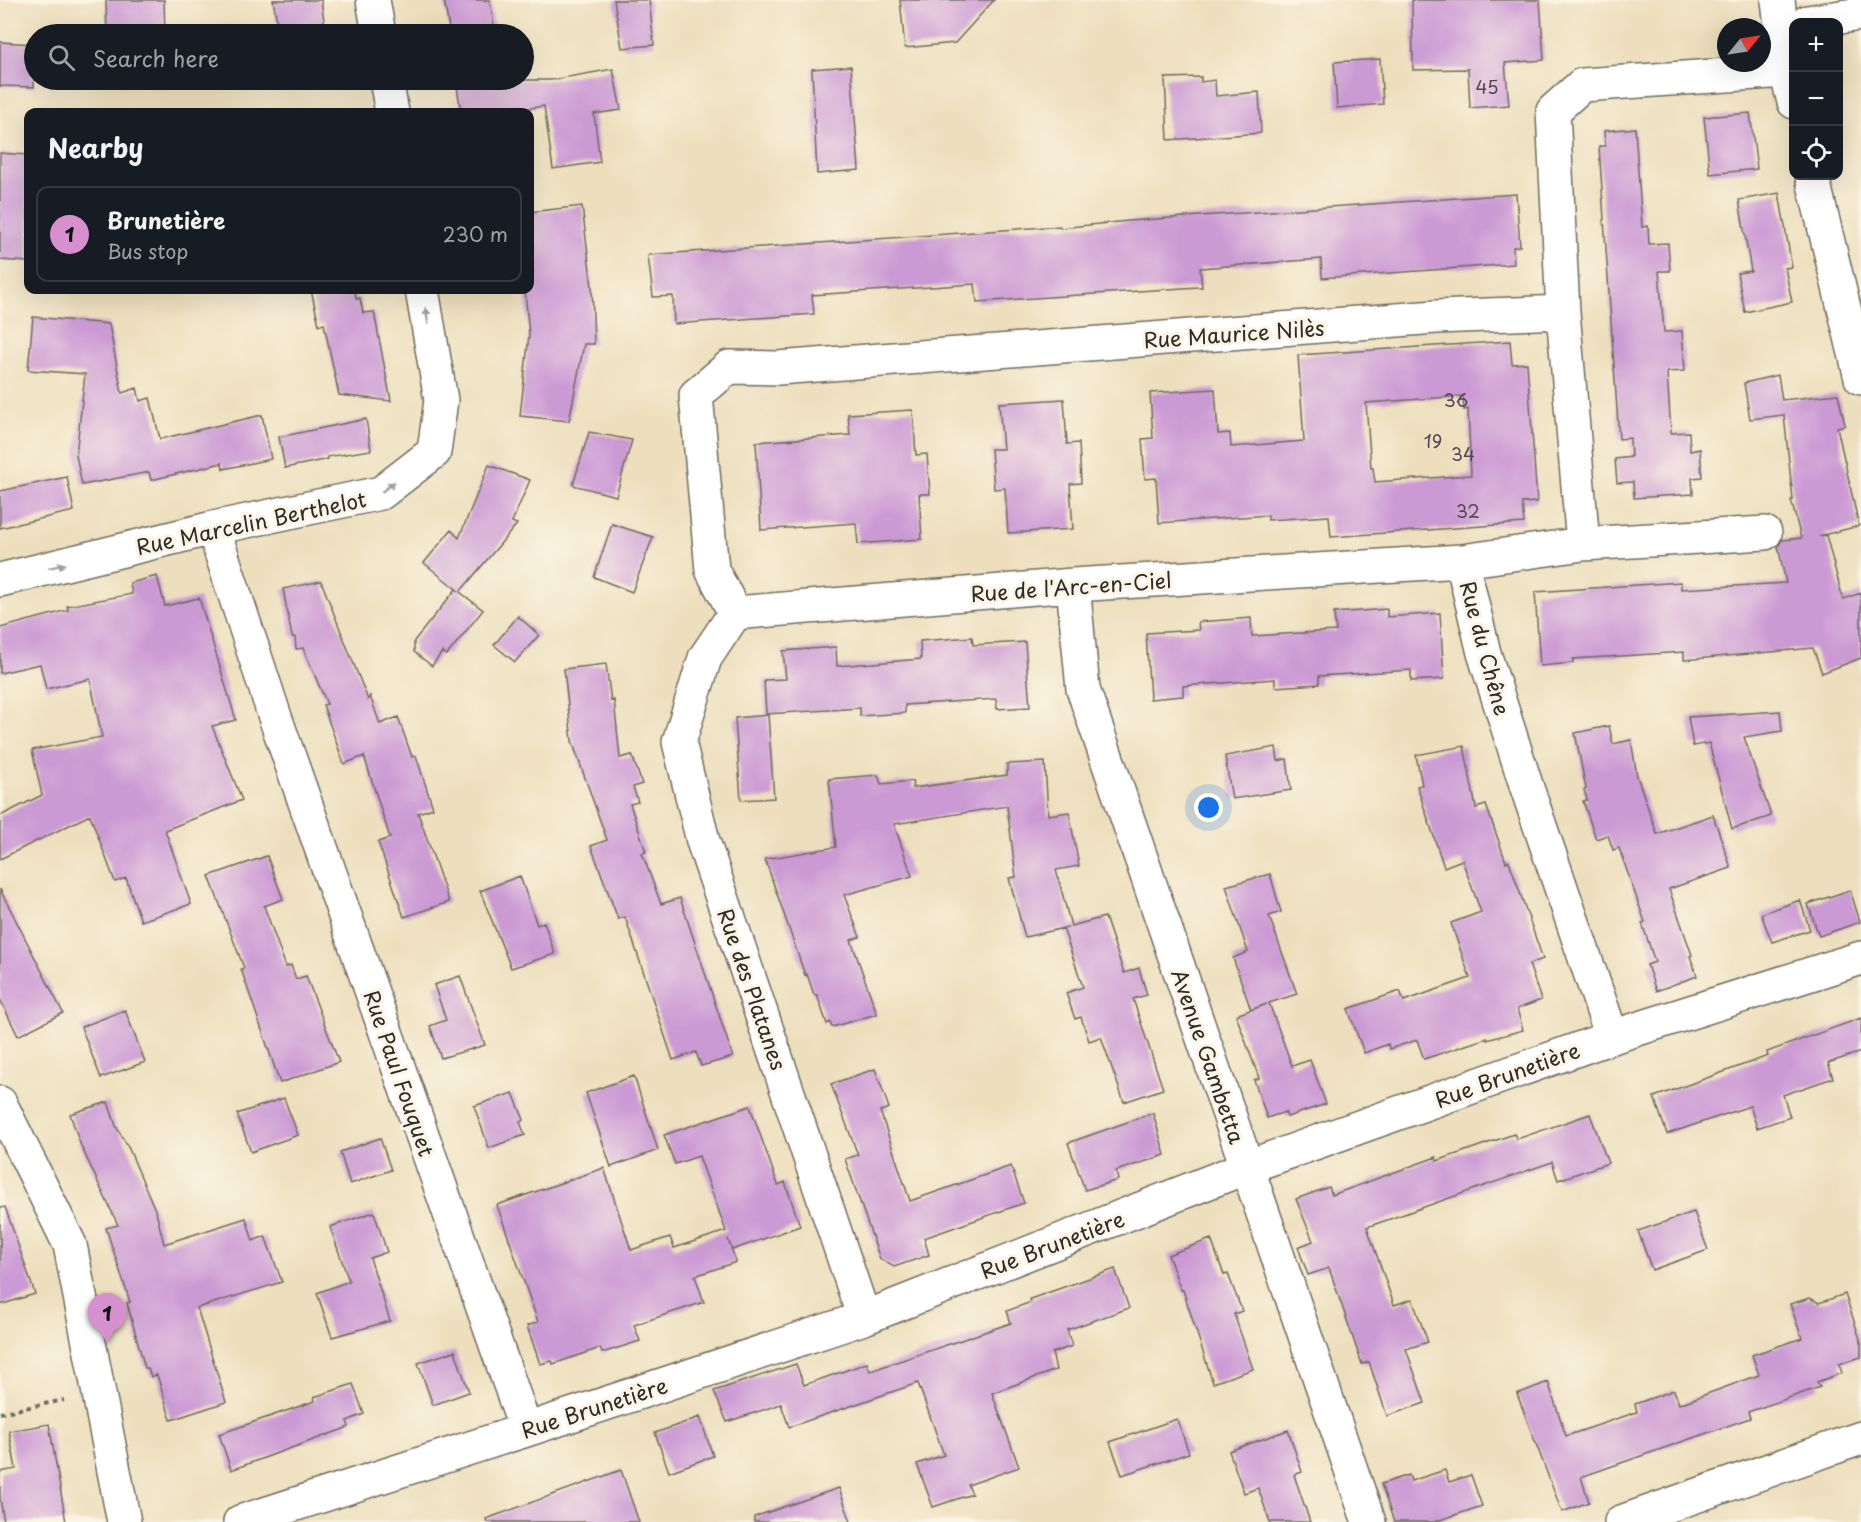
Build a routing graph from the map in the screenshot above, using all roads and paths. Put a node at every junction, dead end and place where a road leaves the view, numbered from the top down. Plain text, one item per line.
1 (373, 0) edge
2 (1861, 14) edge
3 (1804, 18) edge
4 (377, 24) edge
5 (1789, 87) edge
6 (388, 90) edge
7 (391, 108) edge
8 (1813, 180) edge
9 (423, 294) edge
10 (1563, 312) junction
11 (1861, 378) edge
12 (213, 528) junction
13 (1765, 533) dead end
14 (1583, 544) junction
15 (1462, 561) junction
16 (0, 580) edge
17 (1073, 585) junction
18 (735, 613) junction
19 (1861, 957) edge
20 (1612, 1037) junction
21 (0, 1103) edge
22 (1247, 1167) junction
23 (864, 1318) junction
24 (100, 1393) junction
25 (0, 1413) edge
26 (526, 1430) junction
27 (1861, 1438) edge
28 (124, 1522) edge
29 (240, 1522) edge
30 (1369, 1522) edge
31 (1621, 1522) edge

1 - 4 street
2 - 3 street
5 - 10 street
6 - 7 street
8 - 11 street
12 -> 9 street, Rue Marcelin Berthelot
10 - 14 street
10 - 18 street, Rue Maurice Nilès
16 -> 12 street, Rue Marcelin Berthelot
12 - 26 street, Rue Paul Fouquet
13 - 14 street, Rue du Chêne
14 - 15 street, Rue du Chêne
15 - 17 street, Rue de l'Arc-en-Ciel
15 - 20 street, Rue du Chêne
17 - 18 street, Rue de l'Arc-en-Ciel
17 - 22 street, Avenue Gambetta
18 - 23 street, Rue des Platanes
19 - 20 street, Rue Brunetière
20 - 22 street, Rue Brunetière
21 - 24 street
22 - 23 street, Rue Brunetière
22 - 30 street, Avenue Gambetta
23 - 26 street, Rue Brunetière
24 - 25 path
24 - 28 street
26 - 29 street, Rue Brunetière
27 - 31 street

